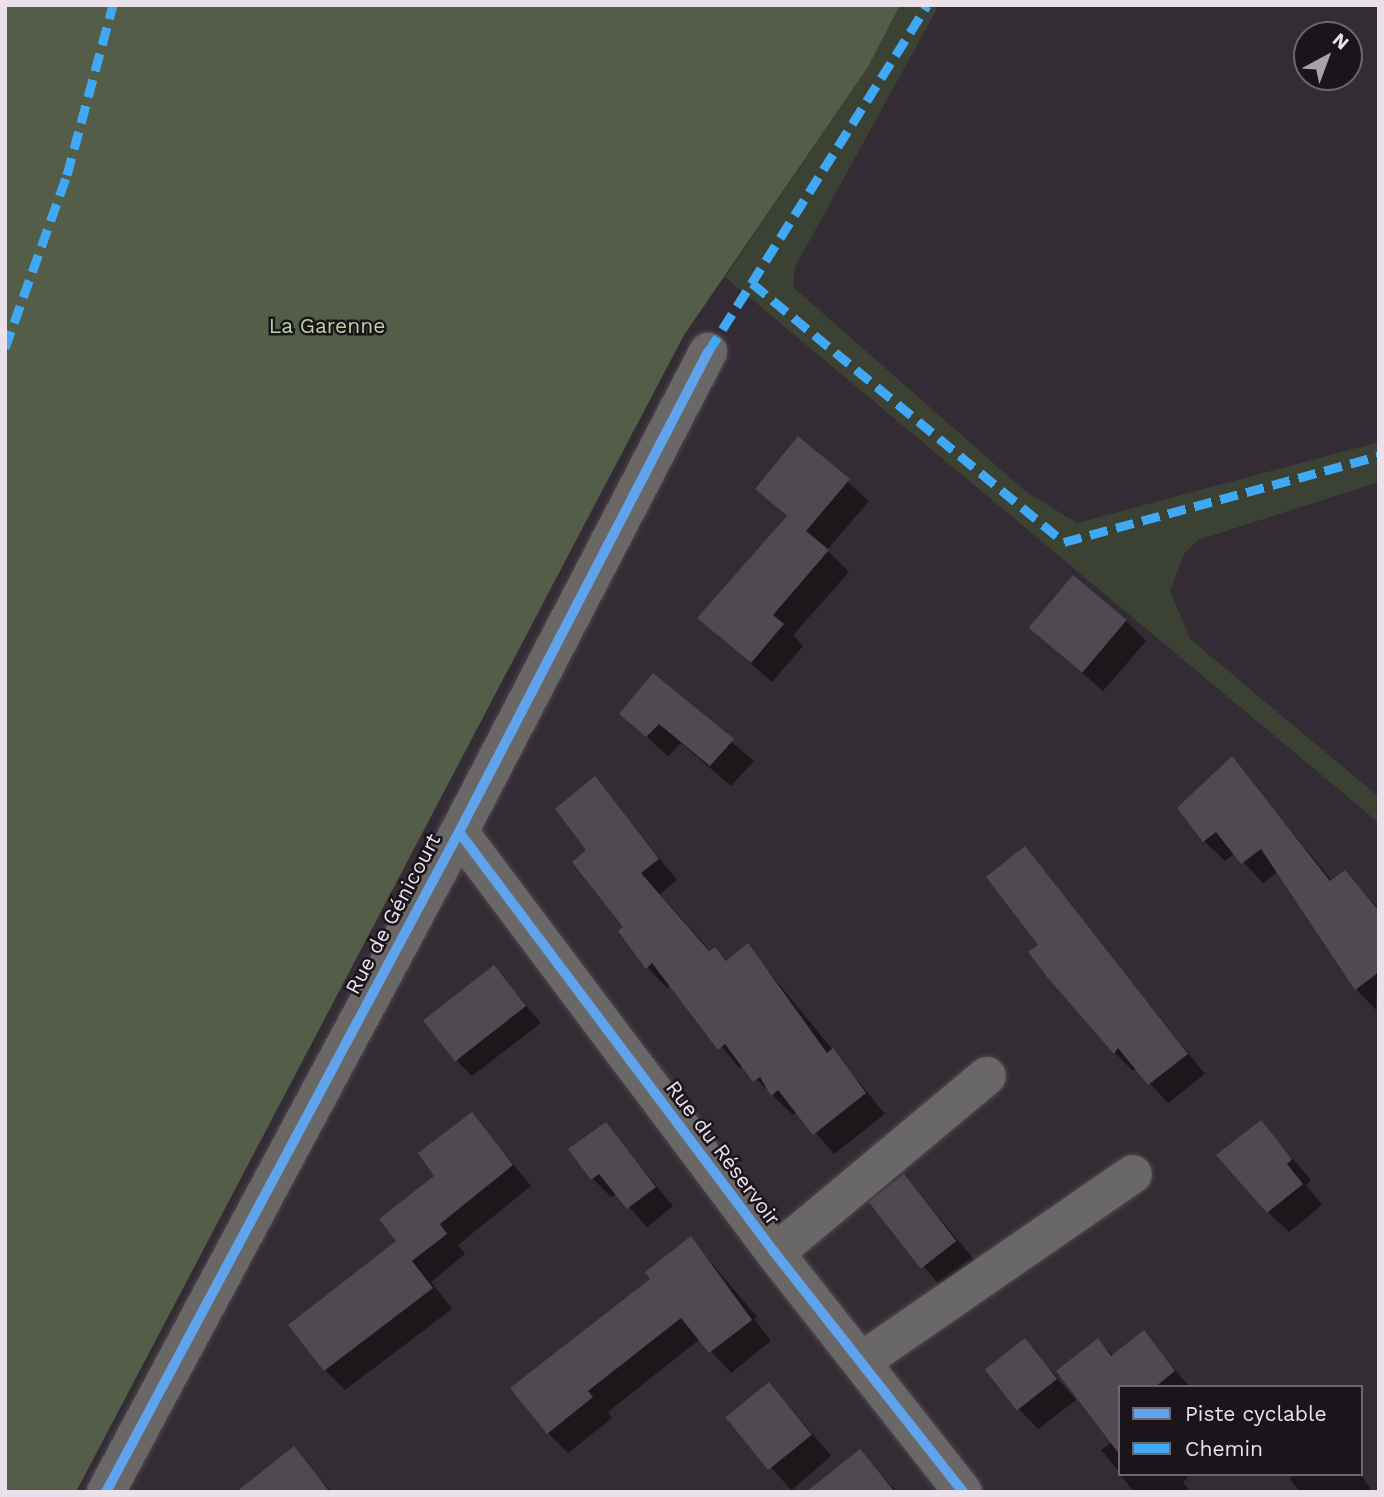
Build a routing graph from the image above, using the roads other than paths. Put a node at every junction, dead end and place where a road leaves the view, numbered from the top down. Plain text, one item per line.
1 (708, 352) dead end
2 (459, 832) junction
3 (987, 1076) dead end
4 (1133, 1174) dead end
5 (775, 1253) junction
6 (862, 1361) junction
7 (106, 1492) edge
8 (963, 1492) edge

1 - 2 street, Rue de Génicourt
2 - 5 street, Rue du Réservoir
2 - 7 street, Rue de Génicourt
3 - 5 street
4 - 6 street
5 - 6 street, Rue du Réservoir
6 - 8 street, Rue du Réservoir

